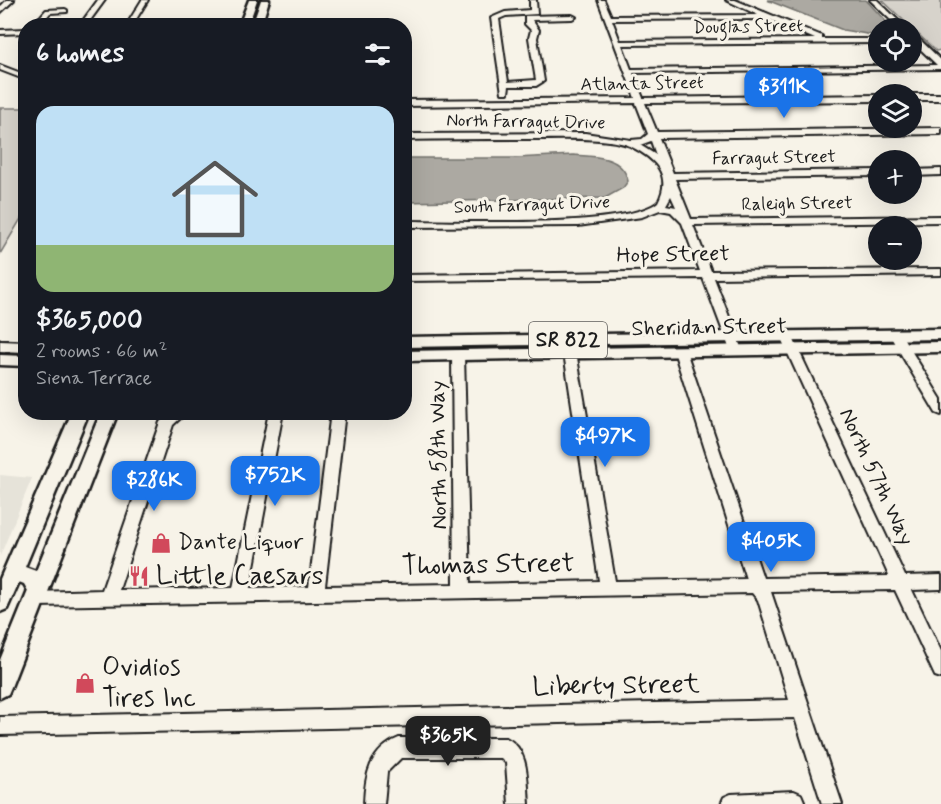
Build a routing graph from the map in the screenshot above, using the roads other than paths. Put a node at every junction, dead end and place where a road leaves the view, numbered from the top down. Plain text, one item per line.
1 (11, 0) edge
2 (102, 0) edge
3 (145, 0) edge
4 (253, 0) edge
5 (266, 0) edge
6 (601, 0) edge
7 (729, 0) edge
8 (873, 0) edge
9 (534, 2) edge
10 (0, 11) edge
11 (34, 11) dead end
12 (48, 11) junction
13 (65, 11) dead end
14 (572, 17) dead end
15 (769, 17) junction
16 (41, 18) edge
17 (88, 18) edge
18 (133, 18) edge
19 (246, 18) edge
20 (259, 18) edge
21 (608, 18) junction
22 (892, 18) edge
23 (18, 31) edge
24 (0, 32) edge
25 (826, 41) junction
26 (868, 41) edge
27 (617, 43) junction
28 (922, 48) edge
29 (941, 66) edge
30 (0, 67) edge
31 (627, 70) junction
32 (18, 75) edge
33 (504, 84) junction
34 (922, 97) edge
35 (941, 97) edge
36 (868, 98) edge
37 (639, 100) junction
38 (506, 102) junction
39 (412, 103) edge
40 (941, 131) edge
41 (653, 135) junction
42 (412, 137) edge
43 (631, 143) junction
44 (922, 172) edge
45 (941, 172) edge
46 (868, 173) edge
47 (670, 176) junction
48 (658, 207) junction
49 (941, 219) edge
50 (687, 222) junction
51 (412, 224) edge
52 (941, 272) edge
53 (707, 274) junction
54 (412, 278) edge
55 (941, 334) edge
56 (899, 341) junction
57 (412, 342) edge
58 (734, 343) junction
59 (789, 343) junction
60 (0, 346) edge
61 (569, 346) junction
62 (18, 347) edge
63 (941, 347) edge
64 (680, 351) junction
65 (458, 355) junction
66 (412, 356) edge
67 (0, 360) edge
68 (18, 361) edge
69 (941, 410) edge
70 (78, 420) edge
71 (107, 420) edge
72 (170, 420) edge
73 (274, 420) edge
74 (337, 420) edge
75 (13, 572) junction
76 (941, 582) edge
77 (901, 583) junction
78 (757, 586) junction
79 (608, 588) junction
80 (462, 591) junction
81 (316, 594) junction
82 (38, 595) junction
83 (240, 596) junction
84 (108, 598) junction
85 (0, 603) edge
86 (941, 670) edge
87 (0, 687) edge
88 (800, 709) junction
89 (0, 726) edge
90 (794, 801) dead end
91 (374, 804) edge
92 (519, 804) edge
93 (732, 804) edge
94 (832, 804) edge

1 - 10 street
2 - 17 street
3 - 18 street
4 - 19 main road
5 - 20 main road
6 - 21 street
7 - 15 street
8 - 22 street
9 - 33 street
11 - 12 street
12 - 13 street
12 - 16 street
14 - 33 street
15 - 21 street
15 - 25 street
21 - 27 street
23 - 24 street
25 - 26 street, Douglas Street
25 - 27 street, Douglas Street
27 - 31 street
28 - 29 street
29 - 31 street
30 - 32 street
31 - 37 street
33 - 38 street
34 - 35 street
36 - 37 street, Atlanta Street
37 - 38 street, Atlanta Street
37 - 41 street
38 - 39 street, Atlanta Street
40 - 41 street
41 - 43 street
41 - 47 street
42 - 43 street, North Farragut Drive
43 - 47 street, North Farragut Drive
44 - 45 street
46 - 47 street, Farragut Street
47 - 48 street
47 - 50 street
48 - 50 street
48 - 51 street, South Farragut Drive
49 - 50 street, Raleigh Street
50 - 53 street
52 - 53 street, Hope Street
53 - 54 street, Hope Street
53 - 58 street
55 - 56 main road, Sheridan Street / SR 822
56 - 59 main road, Sheridan Street / SR 822
56 - 63 main road, Sheridan Street / SR 822
56 - 69 street
57 - 61 main road, Sheridan Street / SR 822
58 - 59 main road, Sheridan Street / SR 822
58 - 61 main road, Sheridan Street / SR 822
58 - 64 main road, Sheridan Street / SR 822
59 - 77 street, North 57th Way
60 - 62 main road
61 - 64 main road, Sheridan Street / SR 822
61 - 65 main road, Sheridan Street / SR 822
61 - 79 street
64 - 78 street
65 - 66 main road, Sheridan Street / SR 822
65 - 80 street, North 58th Way
67 - 68 main road
70 - 75 main road
71 - 82 main road
72 - 84 street
73 - 83 street
74 - 81 street
75 - 82 main road
75 - 85 main road
76 - 77 street, Thomas Street
77 - 78 street, Thomas Street
77 - 86 street, North 57th Way
78 - 79 street, Thomas Street
78 - 88 street
79 - 80 street, Thomas Street
80 - 81 street, Thomas Street
81 - 83 street, Thomas Street
82 - 84 street, Thomas Street
82 - 87 main road
83 - 84 street, Thomas Street
88 - 89 street, Liberty Street
88 - 94 street
90 - 93 street
91 - 92 street

